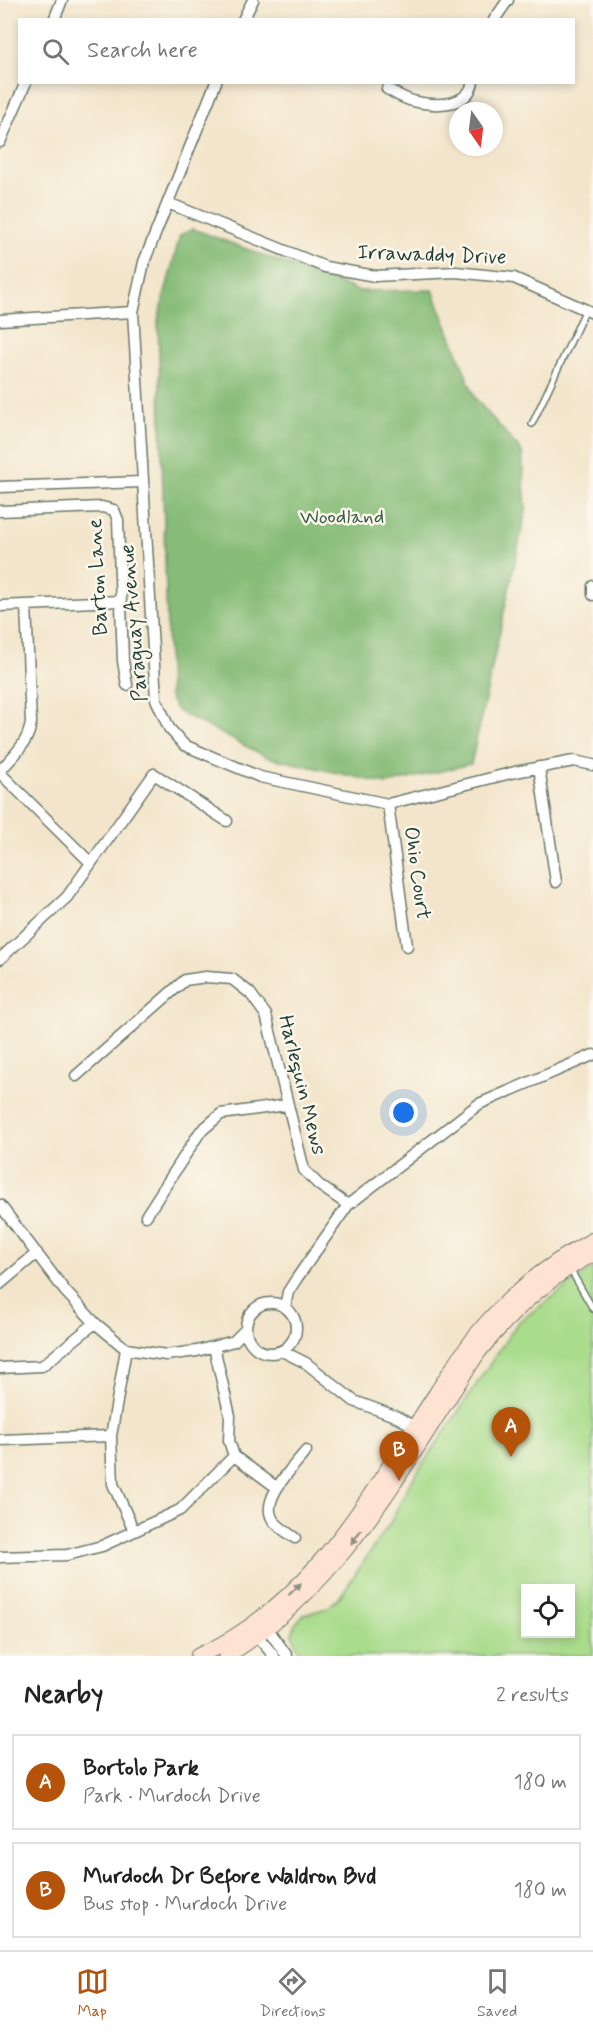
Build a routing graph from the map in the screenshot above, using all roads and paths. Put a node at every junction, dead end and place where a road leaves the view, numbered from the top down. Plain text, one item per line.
1 (62, 0) edge
2 (253, 0) edge
3 (508, 0) edge
4 (55, 18) edge
5 (244, 18) edge
6 (495, 18) edge
7 (25, 84) edge
8 (215, 84) edge
9 (472, 84) edge
10 (387, 89) dead end
11 (0, 142) edge
12 (168, 203) junction
13 (589, 311) edge
14 (134, 312) junction
15 (0, 320) edge
16 (532, 424) dead end
17 (142, 482) junction
18 (0, 487) edge
19 (0, 511) edge
20 (593, 586) edge
21 (593, 595) edge
22 (120, 601) junction
23 (26, 605) junction
24 (0, 606) edge
25 (127, 685) dead end
26 (593, 765) edge
27 (539, 768) junction
28 (0, 772) edge
29 (388, 804) junction
30 (227, 821) dead end
31 (91, 863) junction
32 (556, 882) dead end
33 (407, 946) dead end
34 (0, 959) edge
35 (593, 1055) edge
36 (76, 1076) dead end
37 (287, 1105) junction
38 (0, 1205) edge
39 (348, 1205) junction
40 (146, 1216) dead end
41 (593, 1240) edge
42 (37, 1253) junction
43 (593, 1254) edge
44 (570, 1267) junction
45 (0, 1284) edge
46 (592, 1306) edge
47 (285, 1307) junction
48 (95, 1323) junction
49 (245, 1330) junction
50 (214, 1347) junction
51 (126, 1350) junction
52 (282, 1351) junction
53 (0, 1368) edge
54 (419, 1430) junction
55 (111, 1436) junction
56 (0, 1440) edge
57 (306, 1451) dead end
58 (234, 1456) junction
59 (276, 1487) junction
60 (133, 1529) junction
61 (295, 1538) dead end
62 (0, 1557) edge
63 (259, 1628) junction
64 (198, 1656) edge
65 (226, 1656) edge
66 (274, 1656) edge
67 (287, 1656) edge

1 - 4 street
2 - 5 street
3 - 6 street
7 - 11 street
8 - 12 street, Paraguay Avenue
9 - 10 street
12 - 13 street, Irrawaddy Drive
12 - 14 street, Paraguay Avenue
13 - 16 lane
14 - 15 street
14 - 17 street, Paraguay Avenue
17 - 18 street
17 - 29 street, Paraguay Avenue
19 - 22 street, Barton Lane
20 - 21 street
22 - 23 street
22 - 25 street, Barton Lane
23 - 24 street
23 - 28 street
26 - 27 street, Paraguay Avenue
27 - 29 street, Paraguay Avenue
27 - 32 street
28 - 31 street
29 - 33 street, Ohio Court
30 - 31 street
31 - 34 street
35 - 39 street
36 - 37 street, Harlequin Mews
37 - 39 street, Harlequin Mews
37 - 40 street
38 - 42 street
39 - 47 street
41 - 54 main road
42 - 45 street
42 - 48 street
43 - 44 main road
44 - 46 lane
44 - 54 main road
47 - 49 street
47 - 52 street
48 - 51 street
48 - 53 street
49 - 50 street
49 - 52 street
50 - 51 street
50 - 58 street
51 - 55 street
52 - 54 street
54 - 63 main road
55 - 56 street
55 - 60 street
57 - 59 street
58 - 59 street
58 - 60 street
59 - 61 street
60 - 62 street
63 - 64 main road
63 - 65 main road
63 - 66 street
63 - 67 street

